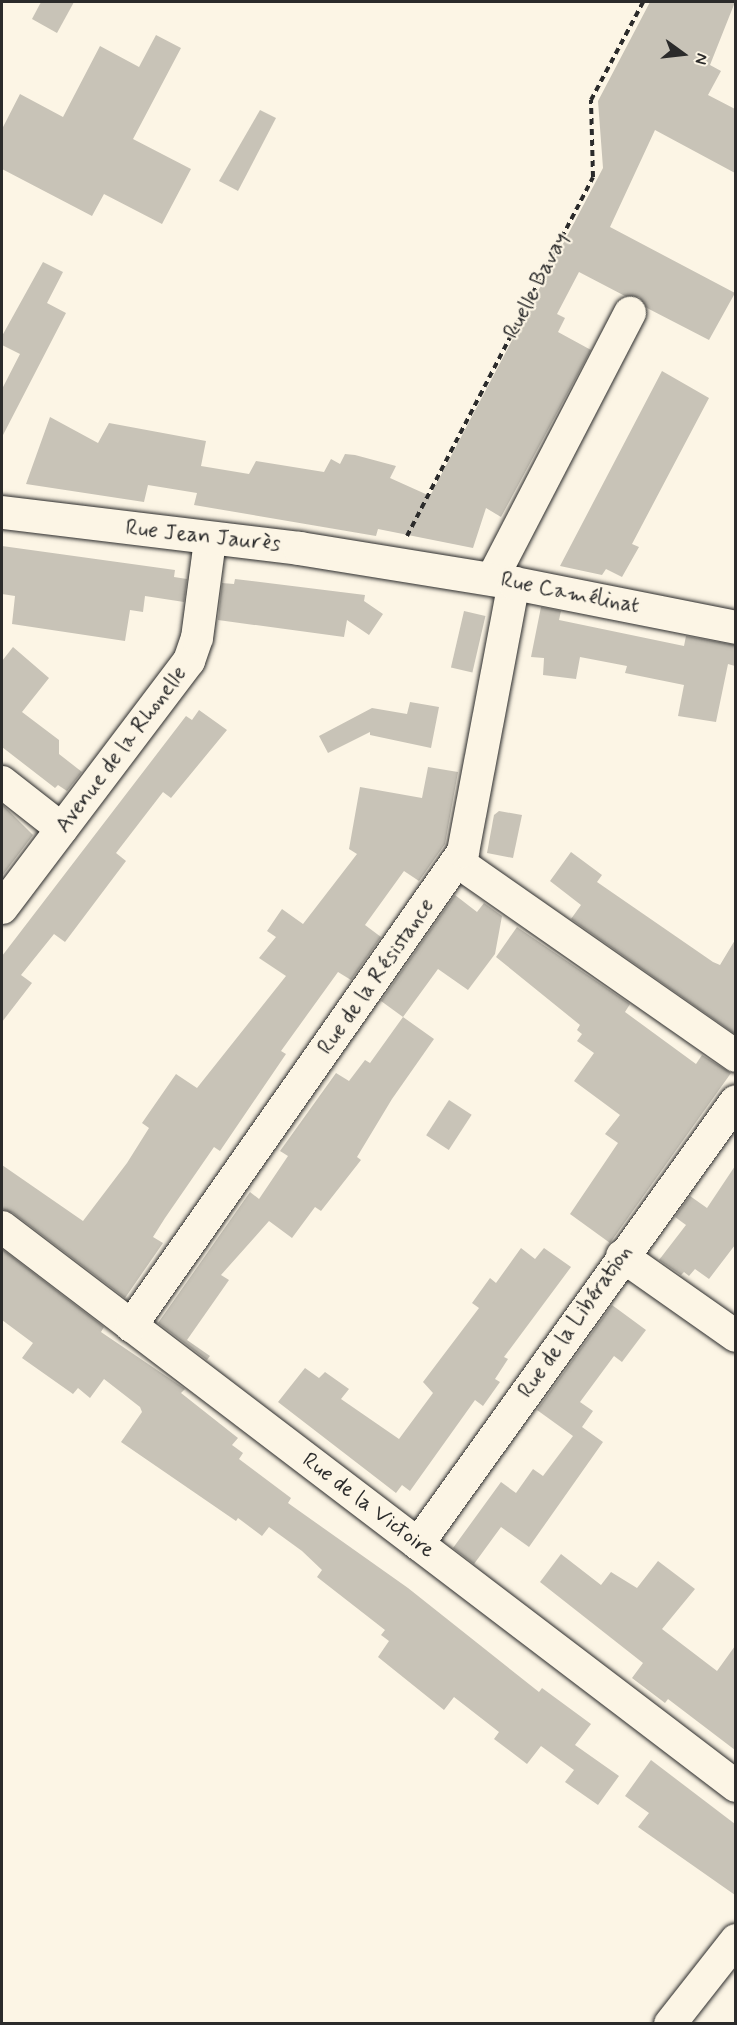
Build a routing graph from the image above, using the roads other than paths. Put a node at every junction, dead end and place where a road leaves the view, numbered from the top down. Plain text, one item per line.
1 (630, 313) dead end
2 (2, 512) edge
3 (210, 540) junction
4 (399, 564) joint
5 (503, 581) junction
6 (735, 627) edge
7 (2, 782) edge
8 (62, 829) junction
9 (458, 862) junction
10 (2, 908) edge
11 (735, 1056) edge
12 (735, 1101) edge
13 (2, 1227) edge
14 (622, 1256) junction
15 (131, 1326) junction
16 (735, 1336) edge
17 (418, 1544) junction
18 (735, 1786) edge
19 (735, 1940) edge
20 (670, 2024) edge

1 - 5 street
2 - 3 street, Rue Jean Jaurès
3 - 4 street, Rue Jean Jaurès
3 - 8 street, Avenue de la Rhonelle
4 - 5 street, Rue Camélinat
5 - 6 street, Rue Camélinat
5 - 9 street, Rue de la Résistance
7 - 8 street
8 - 10 street, Avenue de la Rhonelle
9 - 11 street
9 - 15 street, Rue de la Résistance
12 - 14 street, Rue de la Libération
13 - 15 street, Rue de la Victoire
14 - 16 street
14 - 17 street, Rue de la Libération
15 - 17 street, Rue de la Victoire
17 - 18 street, Rue de la Victoire
19 - 20 street

